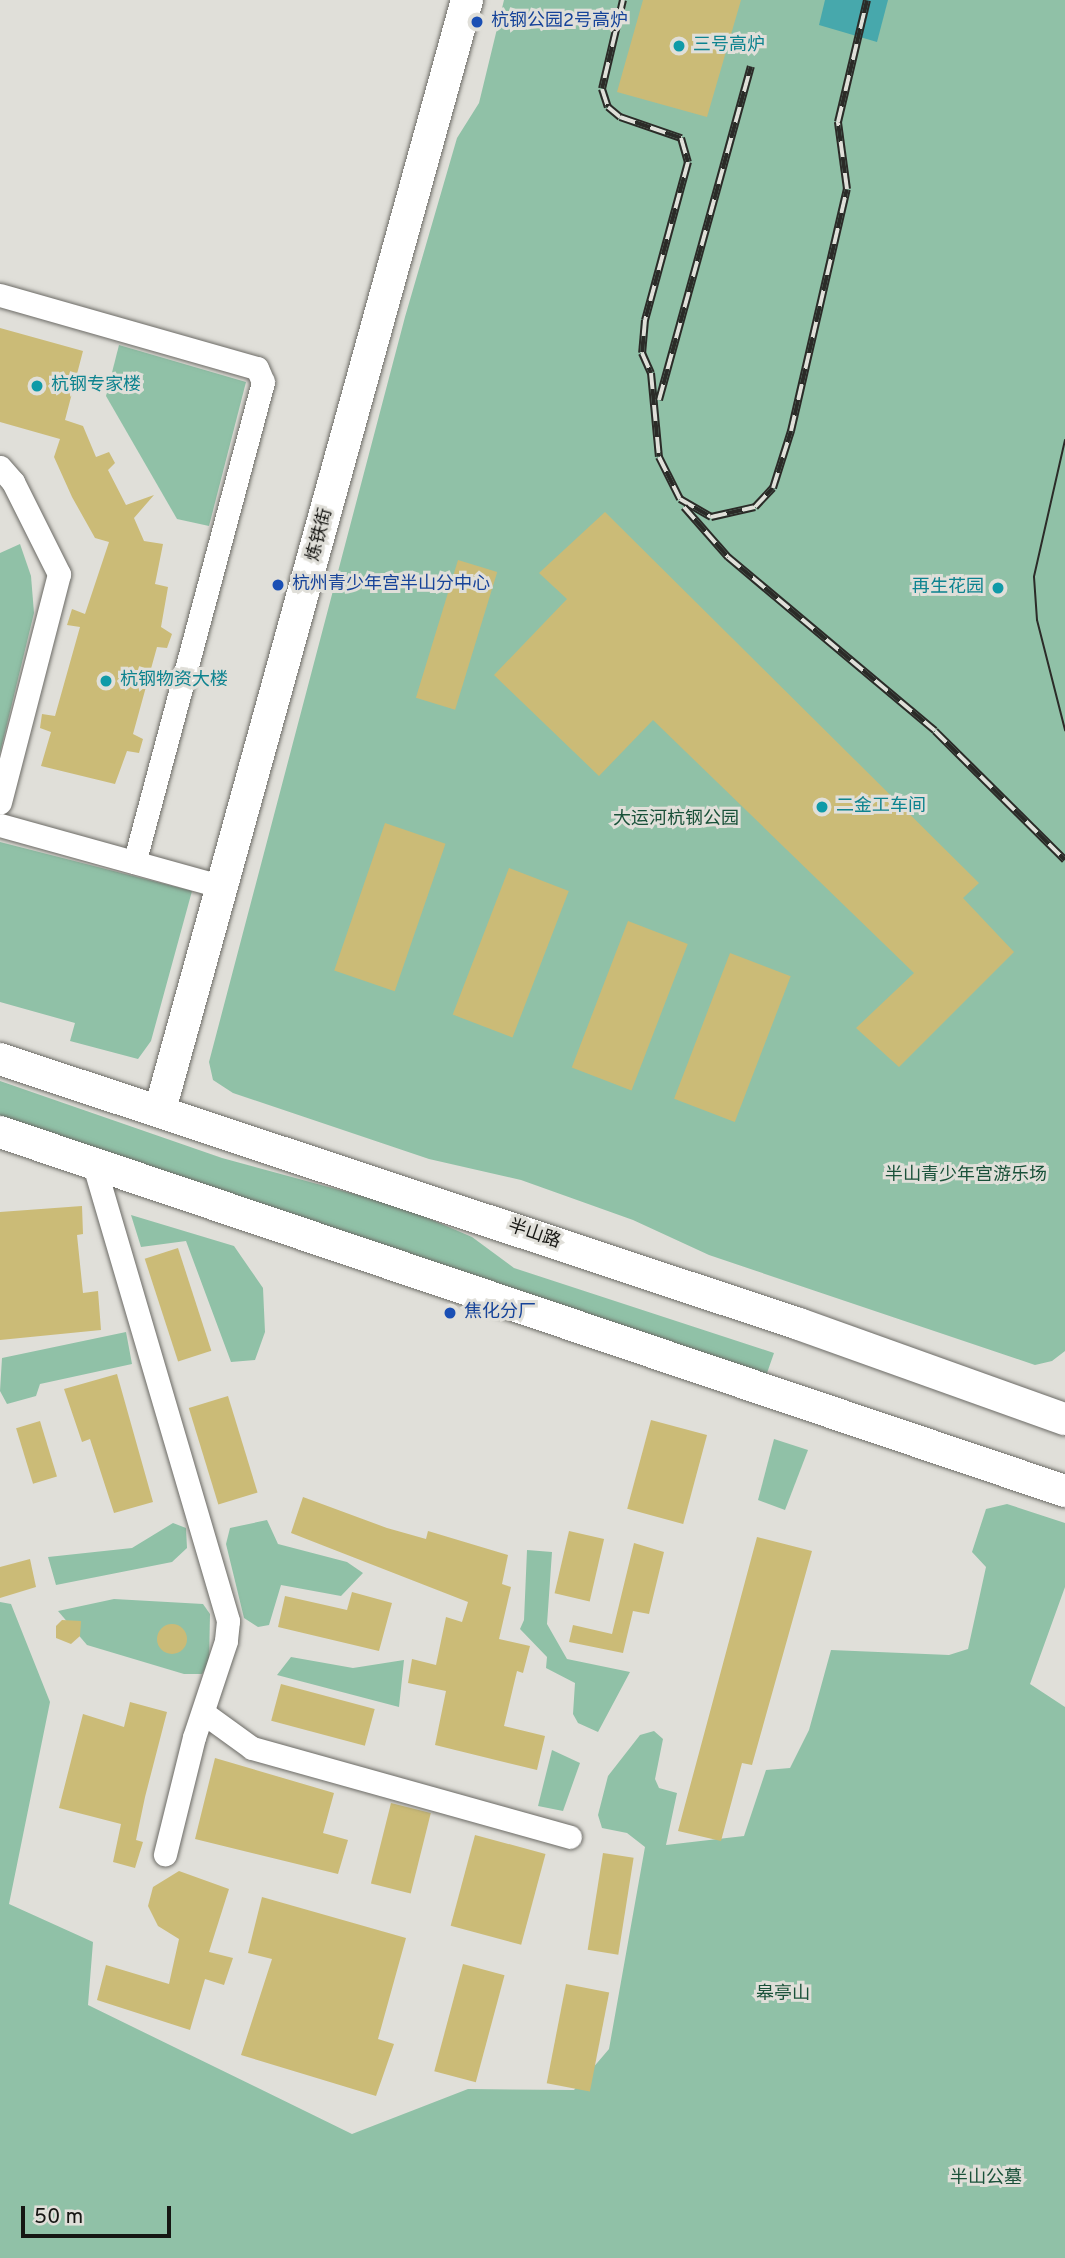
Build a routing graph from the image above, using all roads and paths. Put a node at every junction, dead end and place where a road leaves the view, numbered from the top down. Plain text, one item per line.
1 (467, 0) edge
2 (0, 295) edge
3 (0, 467) edge
4 (0, 802) edge
5 (0, 825) edge
6 (134, 862) junction
7 (224, 887) junction
8 (0, 1059) edge
9 (160, 1110) junction
10 (0, 1132) edge
11 (94, 1165) junction
12 (1065, 1419) edge
13 (1065, 1491) edge
14 (205, 1714) junction
15 (570, 1837) dead end
16 (165, 1854) dead end

1 - 7 main road, 炼铁街
2 - 6 street
3 - 4 street
5 - 6 street
6 - 7 street
7 - 9 main road, 炼铁街
8 - 9 main road, 半山路
9 - 12 main road, 半山路
10 - 11 main road
11 - 13 main road
11 - 14 street
14 - 15 street
14 - 16 street

